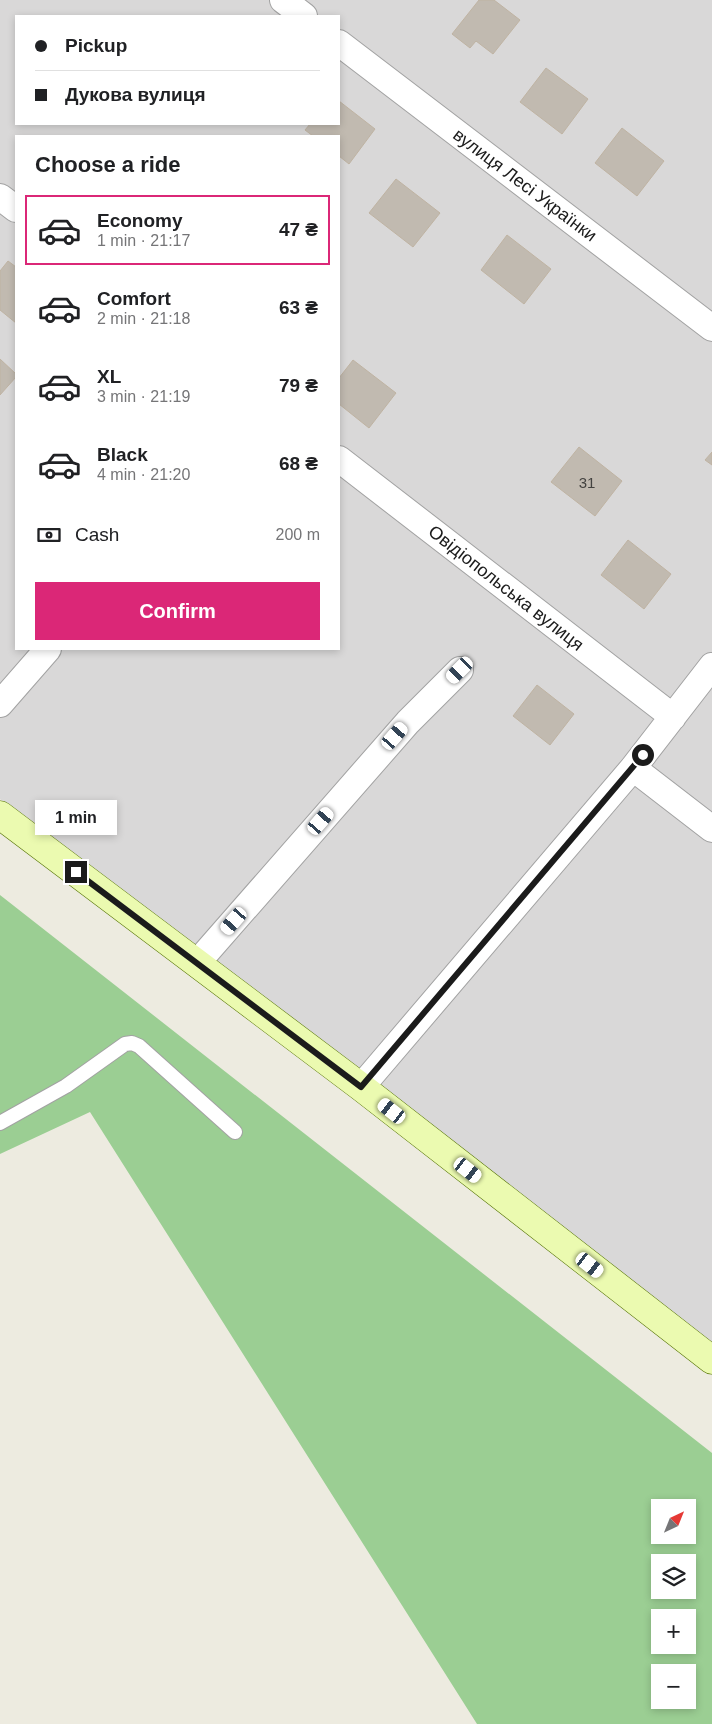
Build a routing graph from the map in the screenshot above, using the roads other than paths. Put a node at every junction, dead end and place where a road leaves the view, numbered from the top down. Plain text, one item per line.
1 (283, 0) edge
2 (303, 15) edge
3 (340, 44) edge
4 (0, 197) edge
5 (15, 209) edge
6 (712, 328) edge
7 (340, 460) edge
8 (47, 650) edge
9 (712, 666) edge
10 (460, 670) dead end
11 (0, 704) edge
12 (673, 717) junction
13 (633, 768) junction
14 (0, 814) edge
15 (712, 829) edge
16 (197, 963) junction
17 (361, 1087) junction
18 (0, 1123) edge
19 (235, 1132) dead end
20 (712, 1360) edge

1 - 2 street
3 - 6 street, вулиця Лесі Українки
4 - 5 street
7 - 12 street, Овідіопольська вулиця
8 - 11 street
9 - 12 street
10 - 16 street
12 - 13 street
13 - 15 street
13 - 17 street
14 - 16 street
16 - 17 street
17 - 20 street
18 - 19 lane

